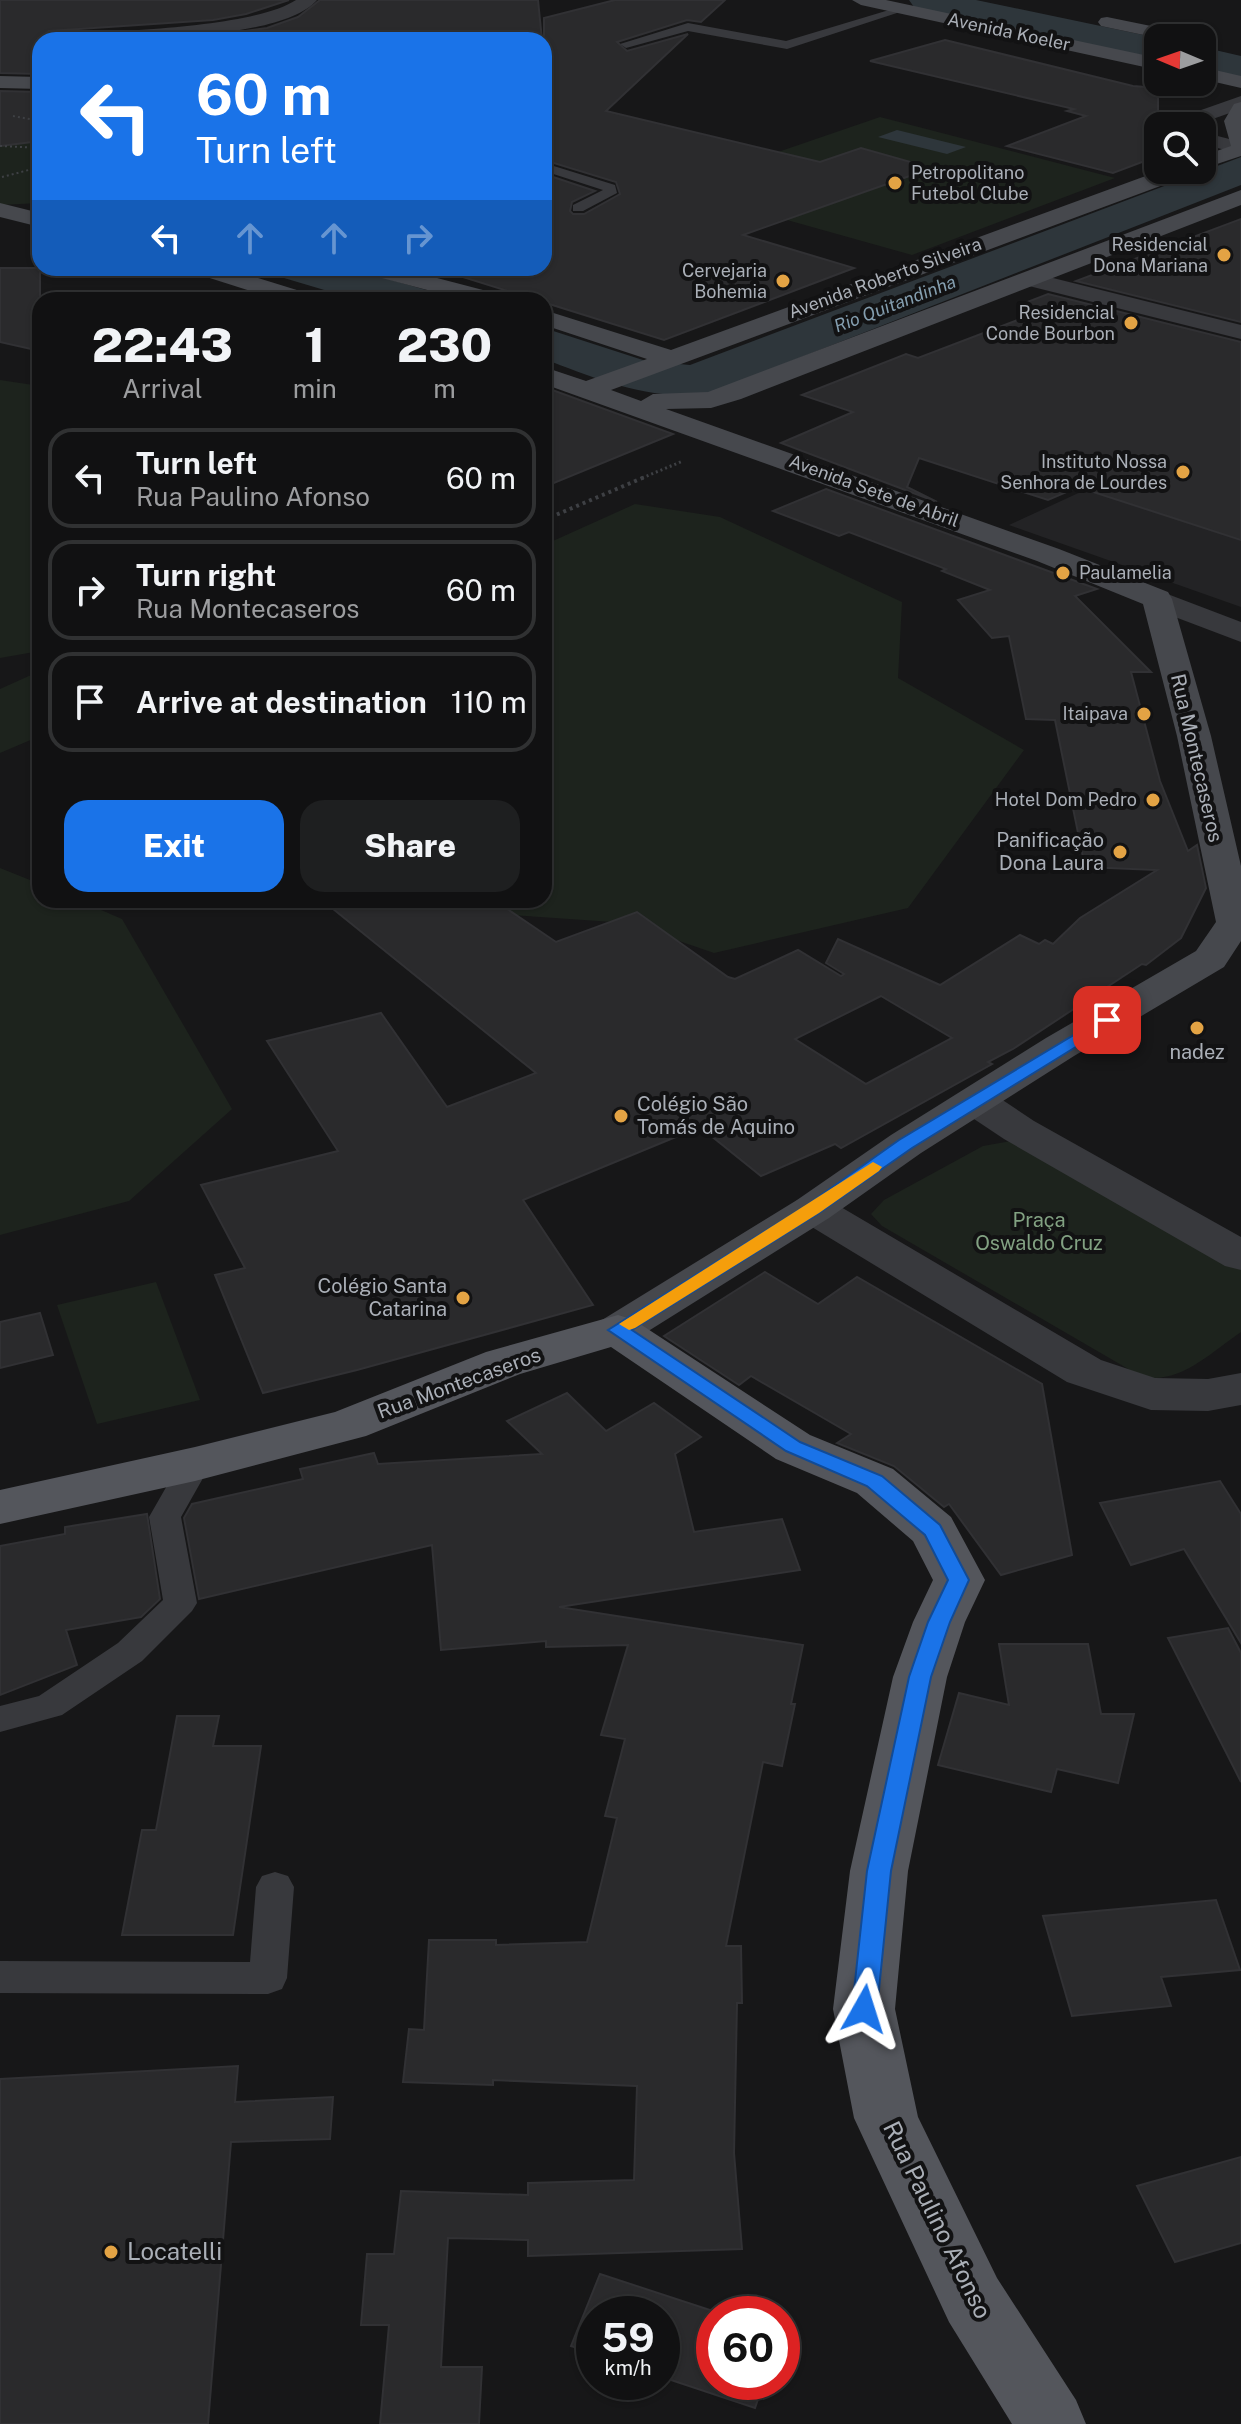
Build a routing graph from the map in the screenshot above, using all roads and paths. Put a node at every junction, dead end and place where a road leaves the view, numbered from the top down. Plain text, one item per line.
1 (308, 0) edge
2 (861, 0) edge
3 (903, 9) junction
4 (1085, 17) dead end
5 (1144, 30) edge
6 (157, 32) edge
7 (626, 44) dead end
8 (1144, 61) edge
9 (1216, 76) edge
10 (0, 82) edge
11 (1241, 82) edge
12 (32, 83) edge
13 (1241, 105) edge
14 (1216, 113) edge
15 (13, 116) dead end
16 (32, 120) edge
17 (1216, 141) edge
18 (0, 146) edge
19 (1241, 147) edge
20 (32, 148) edge
21 (1216, 157) edge
22 (32, 169) edge
23 (552, 170) edge
24 (0, 177) edge
25 (1144, 184) edge
26 (1241, 197) edge
27 (578, 208) dead end
28 (0, 210) edge
29 (32, 218) edge
30 (228, 276) edge
31 (420, 276) edge
32 (1029, 279) junction
33 (278, 292) edge
34 (469, 292) edge
35 (552, 320) edge
36 (1241, 332) edge
37 (666, 359) junction
38 (552, 377) edge
39 (607, 390) junction
40 (732, 393) junction
41 (733, 440) junction
42 (664, 469) dead end
43 (552, 517) edge
44 (1157, 599) junction
45 (1241, 633) edge
46 (1238, 922) edge
47 (977, 1102) junction
48 (813, 1209) junction
49 (1241, 1256) edge
50 (618, 1330) junction
51 (1241, 1389) edge
52 (195, 1464) junction
53 (0, 1507) edge
54 (0, 1719) edge
55 (275, 1887) dead end
56 (0, 1977) edge
57 (1051, 2424) edge

1 - 6 street
2 - 3 main road, Avenida Koeler
3 - 7 lane
3 - 8 main road, Avenida Koeler
4 - 5 main road
9 - 11 main road
10 - 12 main road
13 - 14 street
13 - 19 main road
15 - 16 path
17 - 19 street
18 - 20 path
19 - 21 main road
22 - 24 path
23 - 27 lane
25 - 37 main road, Avenida Roberto Silveira
26 - 32 main road
28 - 29 main road
30 - 33 main road
31 - 34 main road
32 - 36 street
32 - 40 main road
35 - 37 main road
37 - 39 main road, Avenida Roberto Silveira
38 - 39 main road
39 - 40 main road
39 - 41 main road, Avenida Sete de Abril
40 - 41 main road
41 - 44 main road, Avenida Sete de Abril
42 - 43 path
44 - 45 street
44 - 46 main road, Rua Montecaseros
46 - 47 main road, Rua Montecaseros
47 - 48 main road, Rua Montecaseros
47 - 49 street
48 - 50 main road, Rua Montecaseros
48 - 51 street
50 - 52 main road, Rua Montecaseros
50 - 57 main road, Rua Paulino Afonso
52 - 53 main road, Rua Montecaseros
52 - 54 lane
55 - 56 lane

